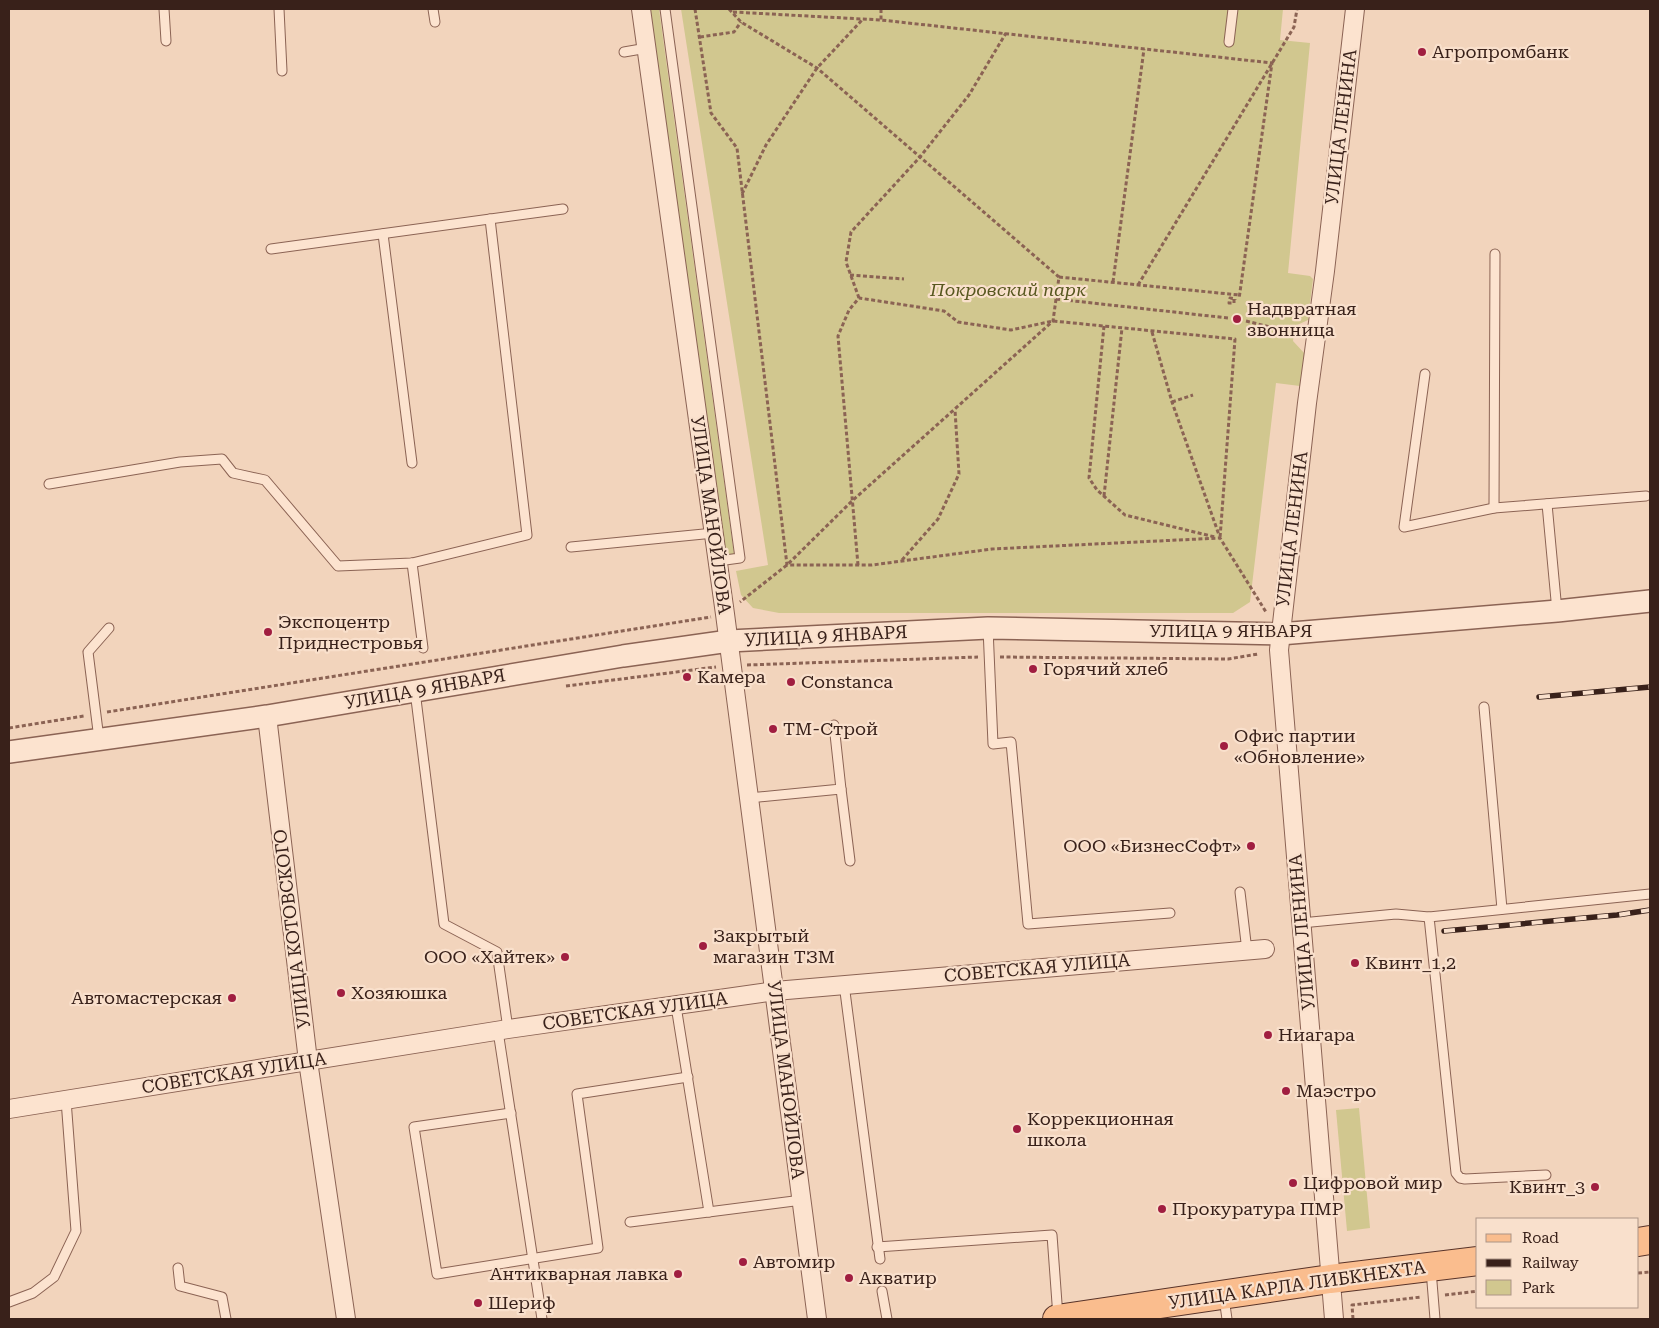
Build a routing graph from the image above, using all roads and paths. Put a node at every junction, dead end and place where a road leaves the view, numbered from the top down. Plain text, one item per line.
1 (164, 9) edge
2 (279, 9) edge
3 (433, 9) edge
4 (642, 9) edge
5 (664, 9) edge
6 (695, 9) edge
7 (729, 9) edge
8 (880, 9) edge
9 (1233, 9) edge
10 (1297, 9) edge
11 (1355, 9) edge
12 (732, 12) junction
13 (863, 18) junction
14 (881, 20) junction
15 (435, 22) dead end
16 (741, 22) junction
17 (1006, 33) junction
18 (700, 37) junction
19 (166, 41) dead end
20 (1229, 42) dead end
21 (647, 48) junction
22 (1144, 49) junction
23 (624, 52) dead end
24 (1272, 63) junction
25 (817, 68) junction
26 (282, 71) dead end
27 (920, 157) junction
28 (742, 195) junction
29 (563, 209) dead end
30 (490, 219) junction
31 (383, 234) junction
32 (271, 249) dead end
33 (1495, 254) dead end
34 (850, 275) junction
35 (1059, 277) junction
36 (904, 279) dead end
37 (1113, 282) junction
38 (1138, 285) junction
39 (1229, 294) junction
40 (858, 298) junction
41 (1238, 298) junction
42 (1056, 299) junction
43 (1228, 318) dead end
44 (1053, 321) junction
45 (1246, 321) dead end
46 (1104, 326) junction
47 (1122, 328) junction
48 (1152, 332) junction
49 (1290, 332) dead end
50 (1425, 374) dead end
51 (1193, 395) dead end
52 (1172, 402) junction
53 (955, 409) junction
54 (412, 464) dead end
55 (48, 484) dead end
56 (1646, 496) dead end
57 (1104, 497) junction
58 (852, 501) junction
59 (1546, 504) junction
60 (1494, 508) junction
61 (714, 533) junction
62 (1220, 538) junction
63 (571, 547) dead end
64 (718, 561) junction
65 (902, 561) junction
66 (412, 563) junction
67 (787, 564) junction
68 (858, 565) junction
69 (1650, 601) edge
70 (1556, 611) junction
71 (725, 614) junction
72 (109, 628) dead end
73 (988, 628) junction
74 (729, 641) junction
75 (1280, 642) junction
76 (422, 648) dead end
77 (989, 657) junction
78 (732, 665) junction
79 (564, 687) dead end
80 (415, 691) junction
81 (1484, 707) dead end
82 (96, 714) junction
83 (267, 716) junction
84 (834, 725) dead end
85 (9, 728) edge
86 (99, 740) junction
87 (9, 752) edge
88 (841, 789) junction
89 (749, 798) junction
90 (850, 861) dead end
91 (1240, 892) dead end
92 (1650, 894) edge
93 (1502, 910) junction
94 (1170, 913) dead end
95 (1429, 917) junction
96 (1301, 923) junction
97 (1265, 950) dead end
98 (1247, 951) junction
99 (844, 984) junction
100 (775, 991) junction
101 (676, 1006) junction
102 (503, 1030) junction
103 (308, 1061) junction
104 (688, 1077) junction
105 (66, 1100) junction
106 (9, 1109) edge
107 (511, 1113) junction
108 (1546, 1175) dead end
109 (802, 1200) junction
110 (709, 1212) junction
111 (630, 1222) dead end
112 (877, 1247) junction
113 (532, 1259) junction
114 (880, 1259) dead end
115 (1476, 1261) edge
116 (1431, 1267) junction
117 (178, 1268) dead end
118 (1330, 1279) junction
119 (882, 1291) dead end
120 (1476, 1291) edge
121 (1433, 1296) junction
122 (9, 1302) edge
123 (1225, 1307) edge
124 (226, 1319) edge
125 (346, 1319) edge
126 (542, 1319) edge
127 (817, 1319) edge
128 (887, 1319) edge
129 (1058, 1319) edge
130 (1334, 1319) edge
131 (1353, 1319) edge
132 (1434, 1319) edge

1 - 19 lane
2 - 26 lane
3 - 15 lane
4 - 21 street, УЛИЦА МАНОЙЛОВА
5 - 64 lane
6 - 18 path
7 - 12 path
8 - 14 path
9 - 20 lane
10 - 24 path
11 - 75 street, УЛИЦА ЛЕНИНА
12 - 13 path
12 - 16 path
13 - 14 path
13 - 25 path
14 - 17 path
16 - 18 path
16 - 25 path
17 - 22 path
17 - 27 path
18 - 28 path
21 - 23 lane
21 - 61 street, УЛИЦА МАНОЙЛОВА
22 - 24 path
22 - 37 path
24 - 38 path
24 - 41 path
25 - 27 path
25 - 28 path
27 - 34 path
27 - 35 path
28 - 67 path
29 - 30 lane
30 - 31 lane
30 - 66 lane
31 - 32 lane
31 - 54 lane
33 - 60 lane
34 - 36 path
34 - 40 path
35 - 37 path
35 - 42 path
37 - 38 path
38 - 39 path
39 - 41 path
39 - 41 path
40 - 44 path
40 - 58 path
42 - 43 path
42 - 44 path
44 - 46 path
44 - 53 path
45 - 49 path
46 - 47 path
46 - 57 path
47 - 48 path
47 - 57 path
48 - 52 path
48 - 62 path
50 - 60 lane
51 - 52 path
52 - 62 path
53 - 58 path
53 - 65 path
55 - 66 lane
56 - 59 lane
57 - 62 path
58 - 67 path
58 - 68 path
59 - 60 lane
59 - 70 lane
61 - 63 lane
61 - 64 street, УЛИЦА МАНОЙЛОВА
62 - 65 path
62 - 75 path
64 - 71 street, УЛИЦА МАНОЙЛОВА
65 - 68 path
66 - 76 lane
67 - 68 path
67 - 71 path
69 - 70 street, УЛИЦА 9 ЯНВАРЯ
70 - 75 street, УЛИЦА 9 ЯНВАРЯ
71 - 74 street, УЛИЦА МАНОЙЛОВА
71 - 82 path
72 - 82 lane
73 - 74 street, УЛИЦА 9 ЯНВАРЯ
73 - 75 street, УЛИЦА 9 ЯНВАРЯ
73 - 77 lane
74 - 78 street, УЛИЦА МАНОЙЛОВА
74 - 80 street, УЛИЦА 9 ЯНВАРЯ
75 - 77 path
75 - 96 street, УЛИЦА ЛЕНИНА
77 - 78 path
77 - 94 lane
78 - 79 path
78 - 89 street, УЛИЦА МАНОЙЛОВА
80 - 83 street, УЛИЦА 9 ЯНВАРЯ
80 - 102 lane
81 - 93 lane
82 - 85 path
82 - 86 lane
83 - 86 street, УЛИЦА 9 ЯНВАРЯ
83 - 103 street, УЛИЦА КОТОВСКОГО
84 - 88 lane
86 - 87 street, УЛИЦА 9 ЯНВАРЯ
88 - 89 lane
88 - 90 lane
89 - 100 street, УЛИЦА МАНОЙЛОВА
91 - 98 lane
92 - 93 lane
93 - 95 lane
95 - 96 lane
95 - 108 lane
96 - 118 street, УЛИЦА ЛЕНИНА
97 - 98 street, СОВЕТСКАЯ УЛИЦА
98 - 99 street, СОВЕТСКАЯ УЛИЦА
99 - 100 street, СОВЕТСКАЯ УЛИЦА
99 - 112 lane
100 - 101 street, СОВЕТСКАЯ УЛИЦА
100 - 109 street, УЛИЦА МАНОЙЛОВА
101 - 102 street, СОВЕТСКАЯ УЛИЦА
101 - 104 lane
102 - 103 street, СОВЕТСКАЯ УЛИЦА
102 - 107 lane
103 - 105 street, СОВЕТСКАЯ УЛИЦА
103 - 125 street, УЛИЦА КОТОВСКОГО
104 - 110 lane
104 - 113 lane
105 - 106 street, СОВЕТСКАЯ УЛИЦА
105 - 122 lane
107 - 113 lane
107 - 113 lane
109 - 110 lane
109 - 127 street, УЛИЦА МАНОЙЛОВА
110 - 111 lane
112 - 114 lane
112 - 129 lane
113 - 126 lane
115 - 116 main road, УЛИЦА КАРЛА ЛИБКНЕХТА
116 - 118 main road, УЛИЦА КАРЛА ЛИБКНЕХТА
116 - 121 lane
117 - 124 lane
118 - 123 main road, УЛИЦА КАРЛА ЛИБКНЕХТА
118 - 130 street, УЛИЦА ЛЕНИНА
119 - 128 lane
120 - 121 path
121 - 131 path
121 - 132 lane
123 - 129 main road, УЛИЦА КАРЛА ЛИБКНЕХТА

